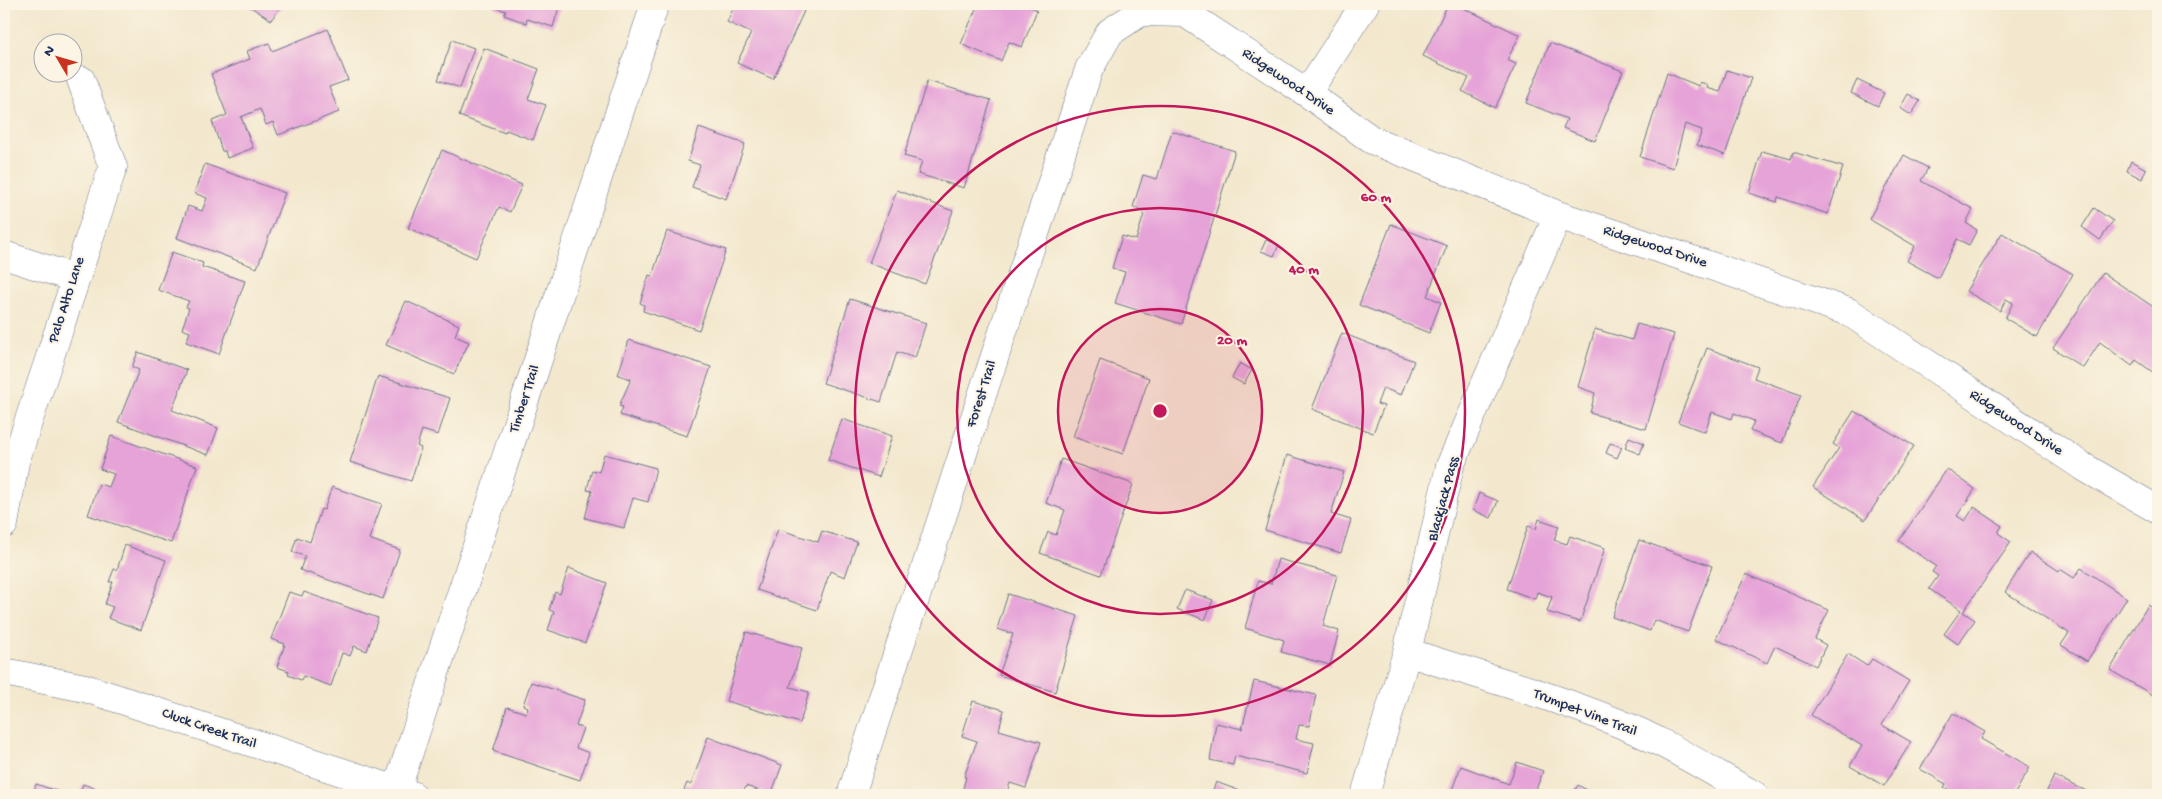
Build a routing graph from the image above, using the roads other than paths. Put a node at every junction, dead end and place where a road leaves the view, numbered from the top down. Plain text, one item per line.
1 (655, 4) edge
2 (1366, 4) edge
3 (1141, 12) joint
4 (82, 82) edge
5 (1307, 93) junction
6 (1558, 215) junction
7 (4, 255) edge
8 (74, 278) junction
9 (2158, 510) edge
10 (4, 524) edge
11 (1407, 652) junction
12 (4, 672) edge
13 (401, 794) edge
14 (851, 795) edge
15 (1365, 795) edge
16 (1754, 795) edge

1 - 13 street, Timber Trail
2 - 5 street
3 - 5 street, Ridgewood Drive
3 - 14 street, Forest Trail
4 - 8 street, Palo Alto Lane
5 - 6 street, Ridgewood Drive
6 - 9 street, Ridgewood Drive
6 - 11 street, Blackjack Pass
7 - 8 street
8 - 10 street, Palo Alto Lane
11 - 15 street, Blackjack Pass
11 - 16 street, Trumpet Vine Trail
12 - 13 street, Cluck Creek Trail

